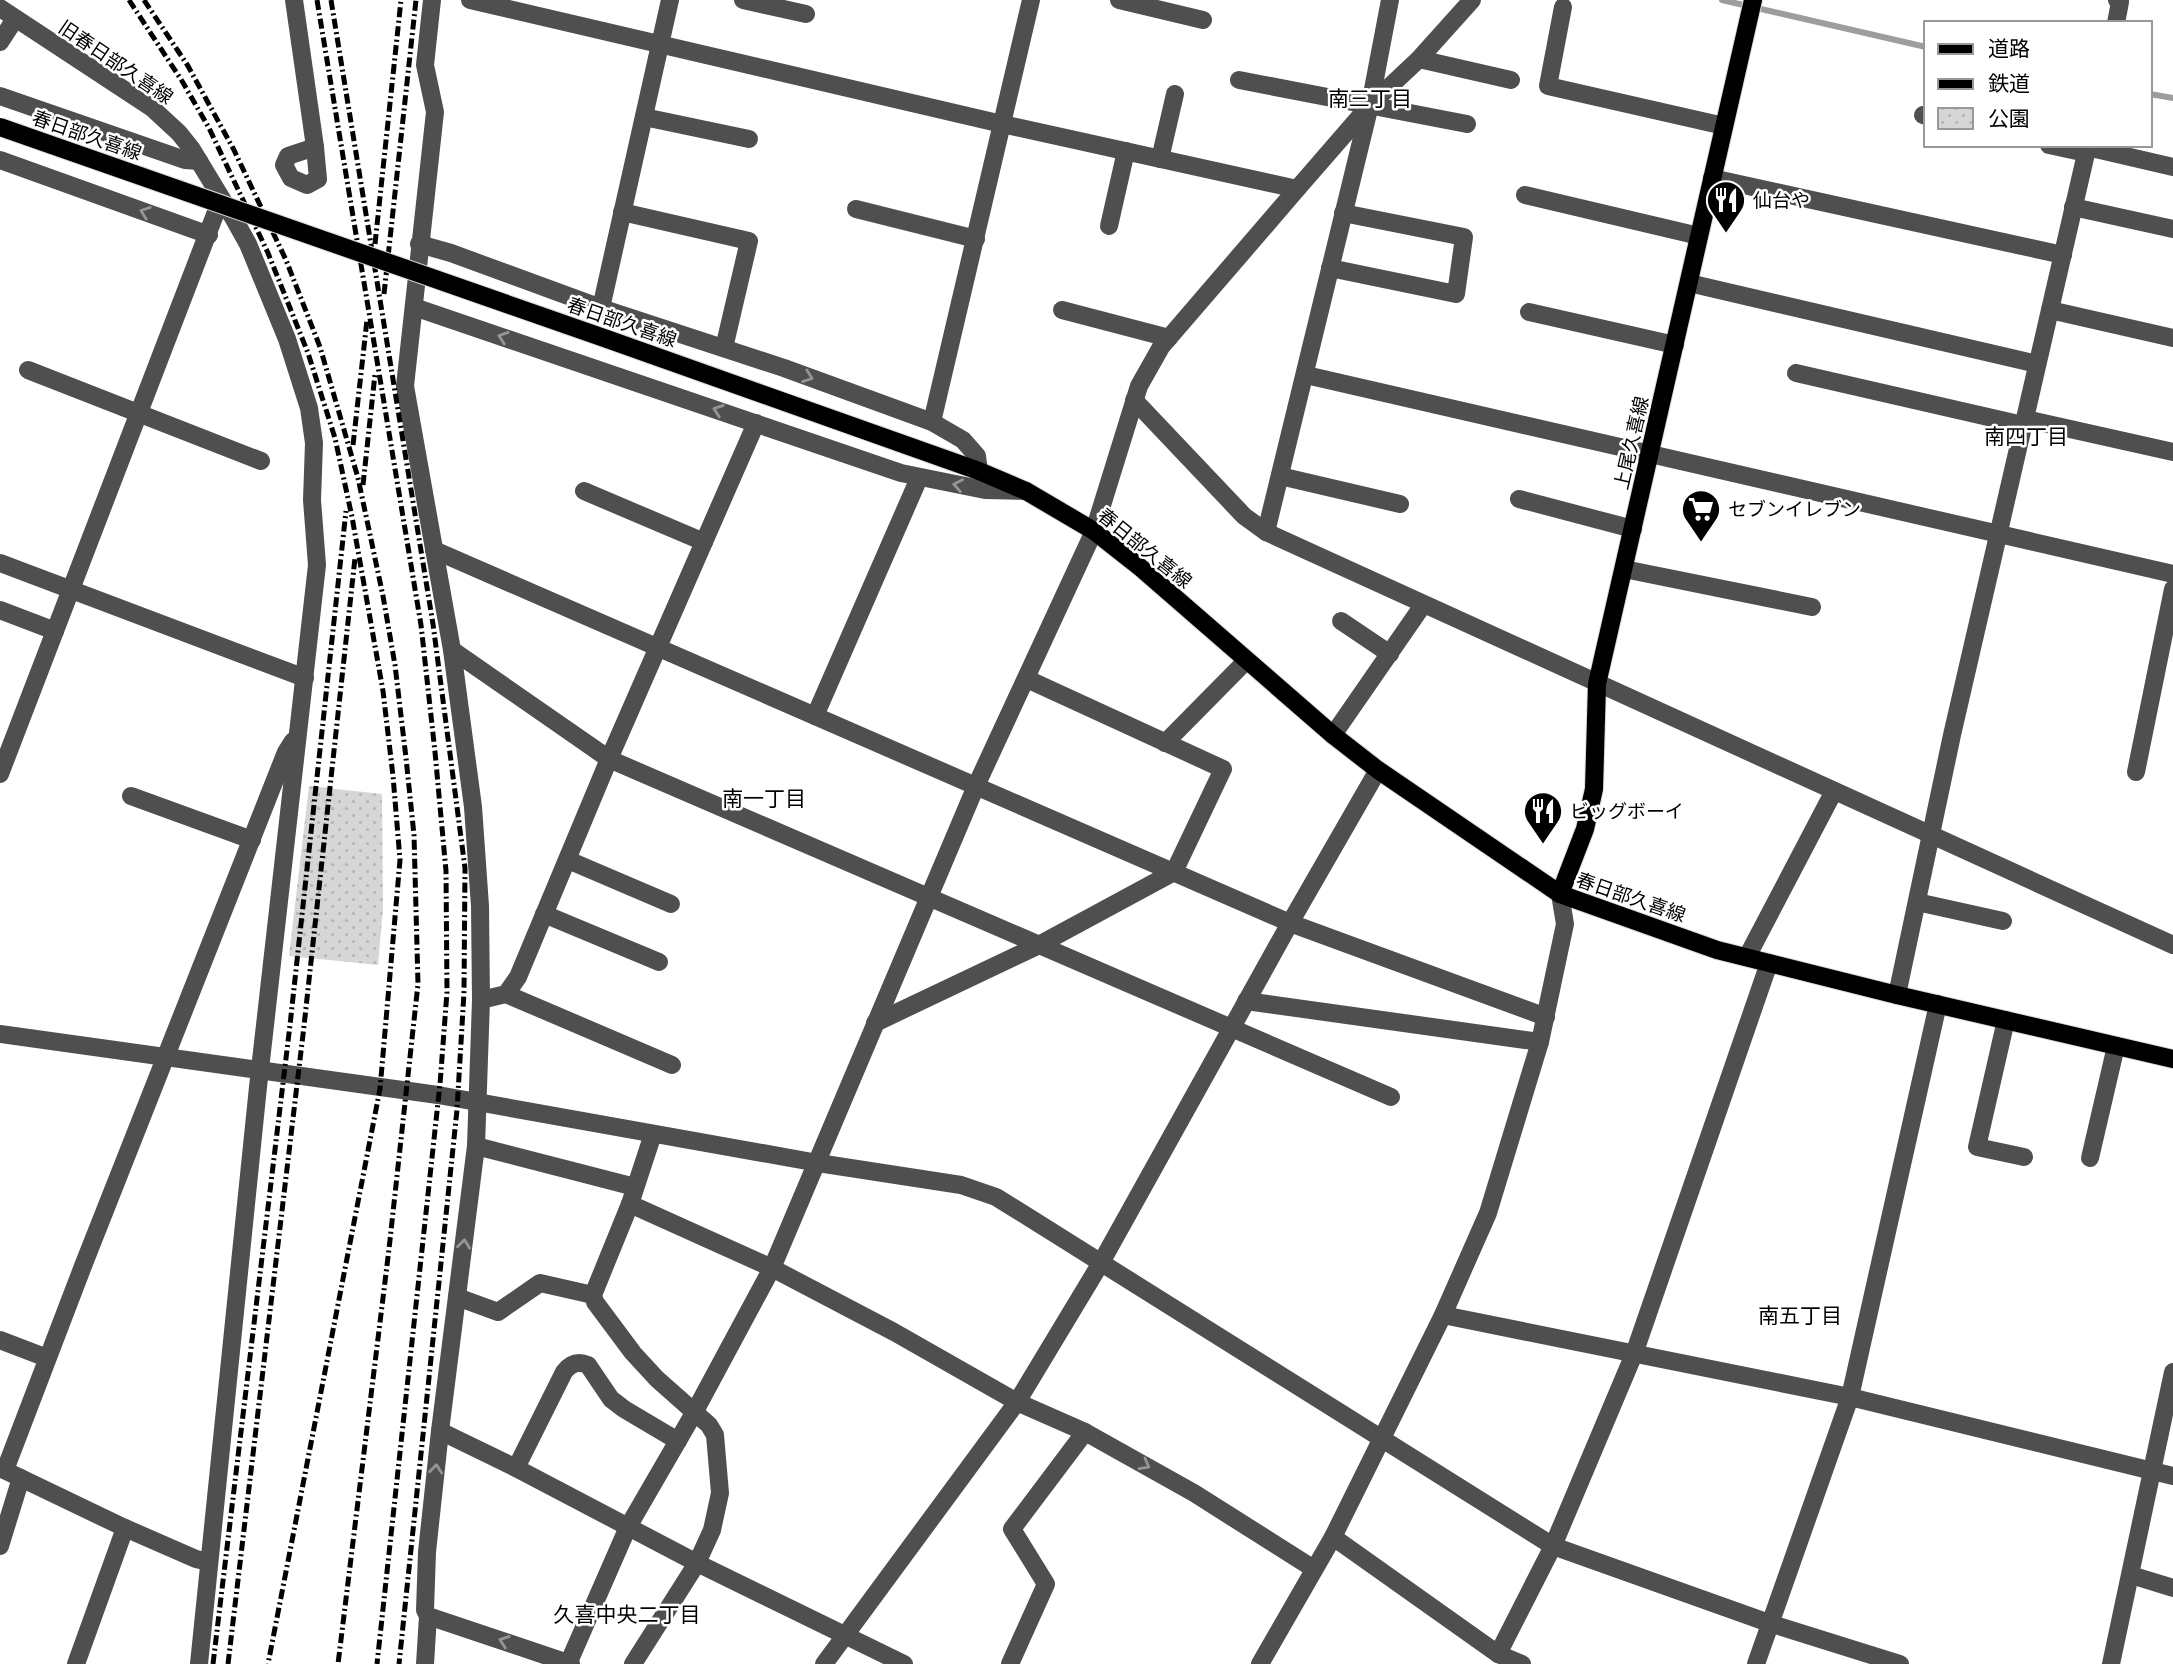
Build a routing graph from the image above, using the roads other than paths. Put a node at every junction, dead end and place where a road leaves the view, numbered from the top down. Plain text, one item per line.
1 (294, 0) edge
2 (432, 0) edge
3 (470, 0) edge
4 (670, 0) edge
5 (743, 0) edge
6 (1031, 0) edge
7 (1118, 0) edge
8 (1390, 0) edge
9 (1472, 0) edge
10 (2117, 0) edge
11 (1563, 7) dead end
12 (1751, 8) edge
13 (7, 13) edge
14 (806, 14) dead end
15 (1203, 20) dead end
16 (2116, 21) edge
17 (0, 42) edge
18 (660, 43) junction
19 (1419, 59) junction
20 (1239, 80) dead end
21 (1511, 80) dead end
22 (1175, 94) dead end
23 (0, 96) edge
24 (1370, 105) junction
25 (644, 117) junction
26 (1002, 124) junction
27 (1467, 124) dead end
28 (1724, 126) junction
29 (0, 127) edge
30 (749, 139) dead end
31 (315, 148) dead end
32 (2087, 148) edge
33 (1126, 151) junction
34 (1160, 159) junction
35 (0, 160) edge
36 (199, 160) junction
37 (2173, 167) edge
38 (1712, 177) junction
39 (1297, 189) junction
40 (1525, 195) dead end
41 (221, 200) junction
42 (2073, 207) junction
43 (856, 209) dead end
44 (622, 212) junction
45 (1343, 213) junction
46 (1109, 226) dead end
47 (2173, 229) edge
48 (209, 235) junction
49 (1699, 236) junction
50 (976, 239) junction
51 (419, 244) junction
52 (2063, 255) junction
53 (1330, 268) junction
54 (1689, 283) junction
55 (414, 307) junction
56 (601, 308) junction
57 (1062, 310) dead end
58 (2050, 310) junction
59 (1529, 312) dead end
60 (1169, 338) junction
61 (2173, 338) edge
62 (1675, 345) junction
63 (724, 348) junction
64 (2037, 365) junction
65 (28, 370) dead end
66 (1796, 373) dead end
67 (1306, 375) junction
68 (1134, 400) junction
69 (140, 413) junction
70 (932, 422) junction
71 (2024, 422) junction
72 (756, 423) junction
73 (2173, 452) edge
74 (1650, 453) junction
75 (261, 461) dead end
76 (979, 471) junction
77 (1280, 476) junction
78 (919, 478) junction
79 (584, 491) dead end
80 (1026, 491) junction
81 (1518, 499) dead end
82 (1400, 503) dead end
83 (1633, 529) junction
84 (1094, 531) junction
85 (1266, 532) junction
86 (1999, 533) junction
87 (704, 542) junction
88 (434, 550) junction
89 (0, 563) edge
90 (1623, 569) junction
91 (2173, 574) edge
92 (2173, 589) edge
93 (71, 590) junction
94 (1423, 605) junction
95 (1812, 607) dead end
96 (0, 610) edge
97 (1341, 621) dead end
98 (55, 631) junction
99 (658, 647) junction
100 (452, 650) junction
101 (1390, 654) junction
102 (1246, 661) junction
103 (305, 678) junction
104 (1027, 679) junction
105 (1597, 684) junction
106 (815, 716) junction
107 (299, 731) junction
108 (1333, 735) junction
109 (1165, 743) junction
110 (609, 759) junction
111 (1378, 770) junction
112 (2136, 772) dead end
113 (0, 774) edge
114 (976, 786) junction
115 (1834, 791) junction
116 (131, 796) dead end
117 (1931, 835) junction
118 (252, 840) junction
119 (568, 860) junction
120 (1174, 872) junction
121 (1560, 894) junction
122 (927, 898) junction
123 (1917, 902) junction
124 (671, 904) dead end
125 (544, 914) junction
126 (2003, 921) dead end
127 (1290, 923) junction
128 (2173, 945) edge
129 (1037, 946) junction
130 (1747, 957) junction
131 (659, 962) dead end
132 (1769, 963) junction
133 (506, 994) junction
134 (1898, 995) junction
135 (481, 1000) junction
136 (1247, 1001) junction
137 (1938, 1004) junction
138 (1546, 1017) junction
139 (2006, 1020) junction
140 (875, 1023) junction
141 (1231, 1030) junction
142 (0, 1034) edge
143 (1541, 1042) junction
144 (2116, 1046) junction
145 (166, 1058) junction
146 (2173, 1059) edge
147 (672, 1065) dead end
148 (260, 1071) junction
149 (1391, 1097) dead end
150 (478, 1102) junction
151 (653, 1135) junction
152 (476, 1146) junction
153 (2024, 1157) dead end
154 (2090, 1158) dead end
155 (818, 1163) junction
156 (633, 1195) junction
157 (1102, 1261) junction
158 (772, 1268) junction
159 (593, 1295) junction
160 (457, 1297) junction
161 (1443, 1315) junction
162 (0, 1340) edge
163 (1634, 1354) junction
164 (47, 1358) junction
165 (2173, 1372) edge
166 (1850, 1397) junction
167 (1017, 1402) junction
168 (694, 1413) junction
169 (440, 1431) junction
170 (1085, 1432) junction
171 (1382, 1438) junction
172 (678, 1441) junction
173 (516, 1468) junction
174 (2151, 1471) junction
175 (9, 1472) edge
176 (2173, 1476) edge
177 (628, 1527) junction
178 (125, 1528) junction
179 (1332, 1538) junction
180 (0, 1546) edge
181 (1553, 1546) junction
182 (209, 1562) junction
183 (697, 1563) junction
184 (1314, 1569) junction
185 (2131, 1575) junction
186 (2173, 1588) edge
187 (428, 1616) junction
188 (1769, 1623) junction
189 (845, 1634) junction
190 (1498, 1654) junction
191 (76, 1664) edge
192 (199, 1664) edge
193 (425, 1664) edge
194 (569, 1664) edge
195 (633, 1664) edge
196 (824, 1664) edge
197 (904, 1664) edge
198 (1010, 1664) edge
199 (1260, 1664) edge
200 (1519, 1664) edge
201 (1756, 1664) edge
202 (1900, 1664) edge
203 (2111, 1664) edge

1 - 31 street
2 - 51 street
3 - 18 street
4 - 18 street
5 - 14 street
6 - 26 street
7 - 15 street
8 - 24 street
9 - 19 street
10 - 16 street
11 - 28 street
12 - 28 main road, 上尾久喜線
13 - 17 street
13 - 36 street, 旧春日部久喜線
18 - 25 street
18 - 26 street
19 - 21 street
19 - 24 street
20 - 24 street
22 - 34 street
23 - 36 street
24 - 27 street
24 - 39 street
24 - 45 street
25 - 30 street
25 - 44 street
26 - 33 street
26 - 50 street
28 - 38 main road, 上尾久喜線
29 - 76 main road, 春日部久喜線, bridge
32 - 37 street
32 - 42 street
33 - 34 street
33 - 46 street
34 - 39 street
48 -> 35 street
36 - 41 street, 旧春日部久喜線
38 - 49 main road, 上尾久喜線
38 - 52 street
39 - 60 street
40 - 49 street
41 - 48 street
41 - 103 street, 旧春日部久喜線
42 - 47 street
42 - 52 street
43 - 50 street
44 - 56 street
44 - 63 street
45 - 53 street
45 - 53 street
48 - 69 street
49 - 54 main road, 上尾久喜線
50 - 70 street
51 - 55 street
51 - 56 street
52 - 58 street
53 - 67 street
54 - 62 main road, 上尾久喜線
54 - 64 street
72 -> 55 street
55 - 88 street
56 - 63 street
57 - 60 street
58 - 61 street
58 - 64 street
59 - 62 street
60 - 68 street
62 - 74 main road, 上尾久喜線
63 -> 70 street
64 - 71 street
65 - 69 street
66 - 71 street
67 - 74 street
67 - 77 street
68 - 84 street
68 - 85 street
69 - 75 street
69 - 93 street
70 - 76 street
71 - 73 street
71 - 86 street
72 - 78 street
72 - 87 street
74 - 83 main road, 上尾久喜線
74 - 86 street
76 - 80 main road, 春日部久喜線
77 - 82 street
77 - 85 street
80 -> 78 street
78 - 106 street
79 - 87 street
80 - 84 main road, 春日部久喜線
81 - 83 street
83 - 90 main road, 上尾久喜線
84 - 102 main road, 春日部久喜線
84 - 104 street
85 - 94 street
86 - 91 street
86 - 117 street
87 - 99 street
88 - 99 street
88 - 100 street
89 - 93 street
90 - 95 street
90 - 105 main road, 上尾久喜線
92 - 112 street
93 - 98 street
93 - 103 street
94 - 101 street
94 - 105 street
96 - 98 street
97 - 101 street
98 - 113 street
99 - 106 street
99 - 110 street
100 - 110 street
100 - 135 street
101 - 108 street
102 - 108 main road, 春日部久喜線
102 - 109 street
103 - 107 street, 旧春日部久喜線
104 - 109 street
104 - 114 street
105 - 115 street
105 - 121 main road, 上尾久喜線
106 - 114 street
107 - 118 street
107 - 148 street, 旧春日部久喜線
108 - 111 main road, 春日部久喜線
109 - 120 street
110 - 119 street
110 - 122 street
111 - 121 main road, 春日部久喜線
111 - 127 street
114 - 120 street
114 - 122 street
115 - 117 street
115 - 130 street
116 - 118 street
117 - 123 street
117 - 128 street
118 - 145 street
119 - 124 street
119 - 125 street
120 - 127 street
120 - 129 street
121 - 130 main road, 春日部久喜線
121 - 138 street
122 - 129 street
122 - 140 street
123 - 126 street
123 - 134 street
125 - 131 street
125 - 133 street
127 - 136 street
127 - 138 street
129 - 140 street
129 - 141 street
130 - 132 main road, 春日部久喜線
132 - 134 main road, 春日部久喜線
132 - 163 street
133 - 135 street
133 - 147 street
134 - 137 main road, 春日部久喜線
135 - 150 street
136 - 141 street
136 - 143 street
137 - 139 main road, 春日部久喜線
137 - 166 street
138 - 143 street
139 - 144 main road, 春日部久喜線
139 - 153 street
140 - 155 street
141 - 149 street
141 - 157 street
142 - 145 street
143 - 161 street
144 - 146 main road, 春日部久喜線
144 - 154 street
145 - 148 street
145 - 164 street
148 - 150 street
148 - 182 street, 旧春日部久喜線
150 - 151 street
150 - 152 street
151 - 155 street
151 - 156 street
152 - 156 street
160 -> 152 street
155 - 157 street
155 - 158 street
156 - 158 street
156 - 159 street
157 - 167 street
157 - 171 street
158 - 167 street
158 - 168 street
159 - 160 street
159 - 168 street
160 - 169 street
161 - 163 street
161 - 171 street
162 - 164 street
163 - 166 street
163 - 181 street
164 - 175 street
165 - 174 street
166 - 174 street
166 - 188 street
167 - 170 street
167 - 189 street
168 - 172 street
168 - 183 street
169 - 173 street
187 -> 169 street
170 -> 184 street
170 - 198 street
171 - 179 street
171 - 181 street
172 - 173 street
172 - 177 street
173 - 177 street
174 - 176 street
174 - 185 street
175 - 178 street
175 - 180 street
177 - 183 street
177 - 194 street
178 - 182 street
178 - 191 street
179 - 184 street
179 - 190 street
181 - 188 street
181 - 190 street
182 - 192 street, 旧春日部久喜線
183 - 189 street
183 - 195 street
184 - 199 street
185 - 186 street
185 - 203 street
187 - 193 street
194 -> 187 street
188 - 201 street
188 - 202 street
189 - 196 street
189 - 197 street
190 - 200 street

